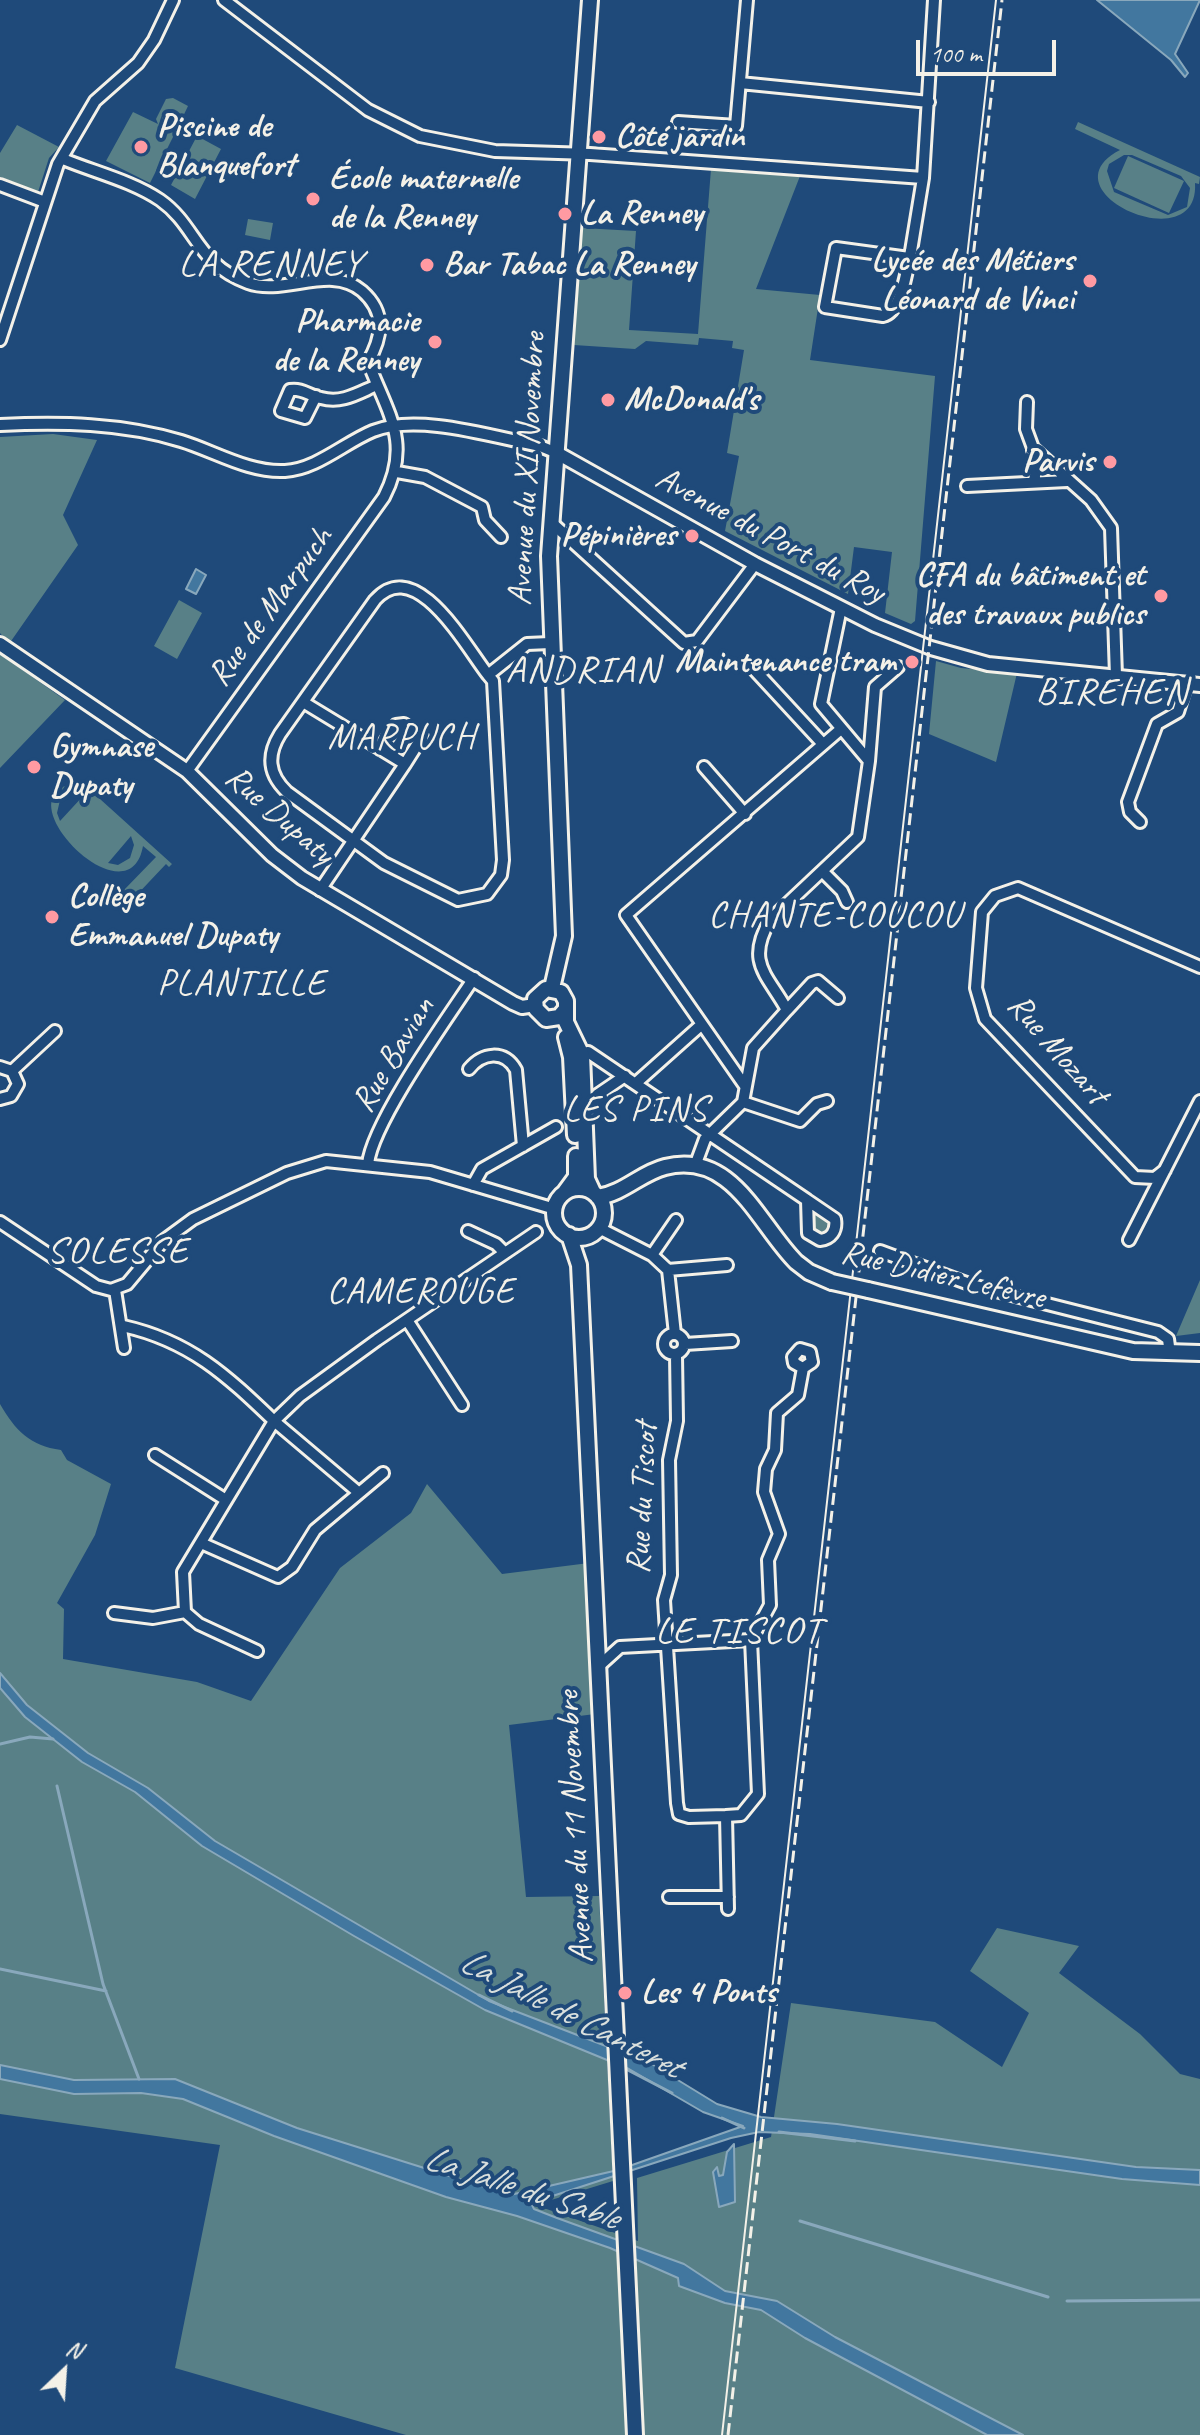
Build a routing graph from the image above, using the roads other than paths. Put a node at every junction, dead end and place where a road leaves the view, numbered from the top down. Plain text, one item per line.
1 (173, 0) edge
2 (224, 0) edge
3 (590, 0) edge
4 (747, 0) edge
5 (934, 0) edge
6 (740, 83) junction
7 (929, 102) junction
8 (678, 122) dead end
9 (580, 153) junction
10 (63, 159) junction
11 (923, 178) junction
12 (0, 185) edge
13 (45, 202) junction
14 (909, 258) junction
15 (0, 340) edge
16 (377, 385) junction
17 (316, 396) dead end
18 (1027, 402) dead end
19 (0, 425) edge
20 (394, 427) junction
21 (1033, 448) junction
22 (557, 453) junction
23 (397, 472) junction
24 (1034, 480) junction
25 (1068, 481) junction
26 (967, 486) dead end
27 (552, 523) junction
28 (501, 537) dead end
29 (755, 564) junction
30 (841, 608) junction
31 (550, 643) junction
32 (0, 644) edge
33 (750, 665) dead end
34 (898, 667) dead end
35 (488, 675) junction
36 (1116, 676) junction
37 (1193, 684) edge
38 (303, 702) junction
39 (821, 704) junction
40 (804, 719) junction
41 (841, 729) junction
42 (823, 744) junction
43 (380, 749) junction
44 (869, 761) junction
45 (405, 764) junction
46 (704, 767) dead end
47 (187, 771) junction
48 (745, 814) junction
49 (1140, 822) dead end
50 (354, 843) junction
51 (823, 872) junction
52 (320, 890) junction
53 (847, 902) dead end
54 (1200, 967) edge
55 (474, 978) junction
56 (552, 988) junction
57 (838, 998) dead end
58 (535, 1005) junction
59 (565, 1010) junction
60 (787, 1010) junction
61 (546, 1019) junction
62 (701, 1025) junction
63 (55, 1031) dead end
64 (588, 1052) dead end
65 (0, 1067) edge
66 (469, 1069) dead end
67 (12, 1071) junction
68 (625, 1076) junction
69 (636, 1083) junction
70 (745, 1086) junction
71 (597, 1095) dead end
72 (0, 1099) edge
73 (827, 1101) dead end
74 (1200, 1101) edge
75 (743, 1102) junction
76 (556, 1127) dead end
77 (711, 1133) junction
78 (523, 1146) junction
79 (368, 1164) junction
80 (695, 1166) junction
81 (1165, 1170) junction
82 (473, 1185) junction
83 (627, 1188) junction
84 (565, 1192) junction
85 (596, 1195) junction
86 (807, 1200) dead end
87 (555, 1209) junction
88 (604, 1212) junction
89 (676, 1220) dead end
90 (0, 1222) edge
91 (468, 1231) dead end
92 (594, 1231) junction
93 (536, 1232) dead end
94 (569, 1235) junction
95 (1129, 1240) dead end
96 (880, 1251) dead end
97 (504, 1252) junction
98 (652, 1255) junction
99 (579, 1265) junction
100 (727, 1265) dead end
101 (668, 1270) junction
102 (115, 1290) junction
103 (407, 1320) junction
104 (123, 1326) junction
105 (675, 1334) junction
106 (732, 1341) dead end
107 (685, 1344) junction
108 (124, 1348) dead end
109 (1200, 1353) edge
110 (1170, 1354) junction
111 (676, 1355) junction
112 (803, 1368) dead end
113 (462, 1405) dead end
114 (274, 1421) junction
115 (155, 1455) dead end
116 (383, 1473) dead end
117 (358, 1492) junction
118 (226, 1500) junction
119 (201, 1543) junction
120 (185, 1612) junction
121 (114, 1613) dead end
122 (597, 1636) junction
123 (751, 1640) junction
124 (665, 1645) junction
125 (620, 1647) junction
126 (257, 1651) dead end
127 (599, 1666) junction
128 (726, 1816) junction
129 (669, 1897) dead end
130 (635, 2435) edge

1 - 10 street
2 - 9 street
3 - 9 main road, Avenue du XI Novembre
4 - 6 street
5 - 7 street
6 - 7 street
6 - 8 street
7 - 11 street
9 - 11 street
9 - 22 main road, Avenue du XI Novembre
10 - 13 street
10 - 16 street
11 - 14 street
12 - 13 street
13 - 15 street
14 - 14 street
16 - 17 street
16 - 20 street
18 - 21 street
19 - 20 street
20 - 22 street
20 - 23 street
21 - 24 street
21 - 25 street
22 - 27 main road, Avenue du XI Novembre
22 - 29 street, Avenue du Port du Roy
23 - 28 street
23 - 47 street, Rue de Marpuch
24 - 25 street
24 - 26 street
25 - 36 street
27 - 29 street
27 - 31 main road, Avenue du XI Novembre
29 - 30 street, Avenue du Port du Roy
30 - 36 street, Avenue du Port du Roy
30 - 39 street
31 - 35 street
31 - 56 main road, Avenue du XI Novembre
32 - 47 street, Rue Dupaty
33 - 40 street
34 - 44 street
35 - 38 street
35 - 50 street
36 - 37 street, Avenue du Port du Roy
37 - 49 street
38 - 43 street
38 - 50 street
39 - 40 street
39 - 41 street
40 - 42 street
41 - 42 street
41 - 44 street
42 - 48 street
43 - 45 street
43 - 45 street
44 - 51 street
45 - 50 street
46 - 48 street
47 - 52 street, Rue Dupaty
48 - 62 street
50 - 52 street
51 - 53 street
51 - 60 street
52 - 55 street, Rue Dupaty
54 - 81 street, Rue Mozart
55 - 58 street, Rue Dupaty
55 - 79 street, Rue Bavian
56 - 58 main road
56 - 59 main road
57 - 60 street
58 - 61 main road
59 - 61 main road
59 - 85 main road
60 - 70 street
61 - 84 main road
62 - 69 street
62 - 70 street
63 - 67 street
64 - 68 street
65 - 67 street
66 - 78 street
67 - 72 street
68 - 69 street
68 - 71 street
69 - 77 street
70 - 75 street
73 - 75 street
74 - 81 street
75 - 77 street
76 - 78 street
77 - 80 street
77 - 86 street
78 - 82 street
79 - 82 street
79 - 102 street
80 - 83 main road
80 - 110 main road, Rue Didier Lefèvre, bridge
81 - 95 street
82 - 87 street
83 - 85 main road
83 - 88 main road
84 - 85 main road
84 - 87 main road
85 - 88 main road
87 - 94 main road
88 - 92 main road
89 - 98 street
90 - 102 street
91 - 97 street
92 - 94 main road
92 - 98 street
92 - 99 main road, Avenue du 11 Novembre
93 - 97 street
94 - 99 main road, Avenue du 11 Novembre
96 - 110 street
97 - 103 street
98 - 101 street
99 - 122 main road, Avenue du 11 Novembre
100 - 101 street
101 - 105 street, Rue du Tiscot
102 - 104 street
103 - 113 street
103 - 114 street
104 - 108 street
104 - 114 street
105 - 107 street
105 - 111 street, Rue du Tiscot
106 - 107 street
107 - 111 street
109 - 110 main road, Rue Didier Lefèvre
111 - 124 street, Rue du Tiscot
112 - 123 street
114 - 117 street
114 - 118 street
115 - 118 street
116 - 117 street
117 - 119 street
118 - 119 street
119 - 120 street
120 - 121 street
120 - 126 street
122 - 125 street
122 - 127 main road, Avenue du 11 Novembre
123 - 124 street
123 - 128 street
124 - 125 street
124 - 128 street, Rue du Tiscot
125 - 127 street
127 - 130 main road, Avenue du 11 Novembre
128 - 129 street

